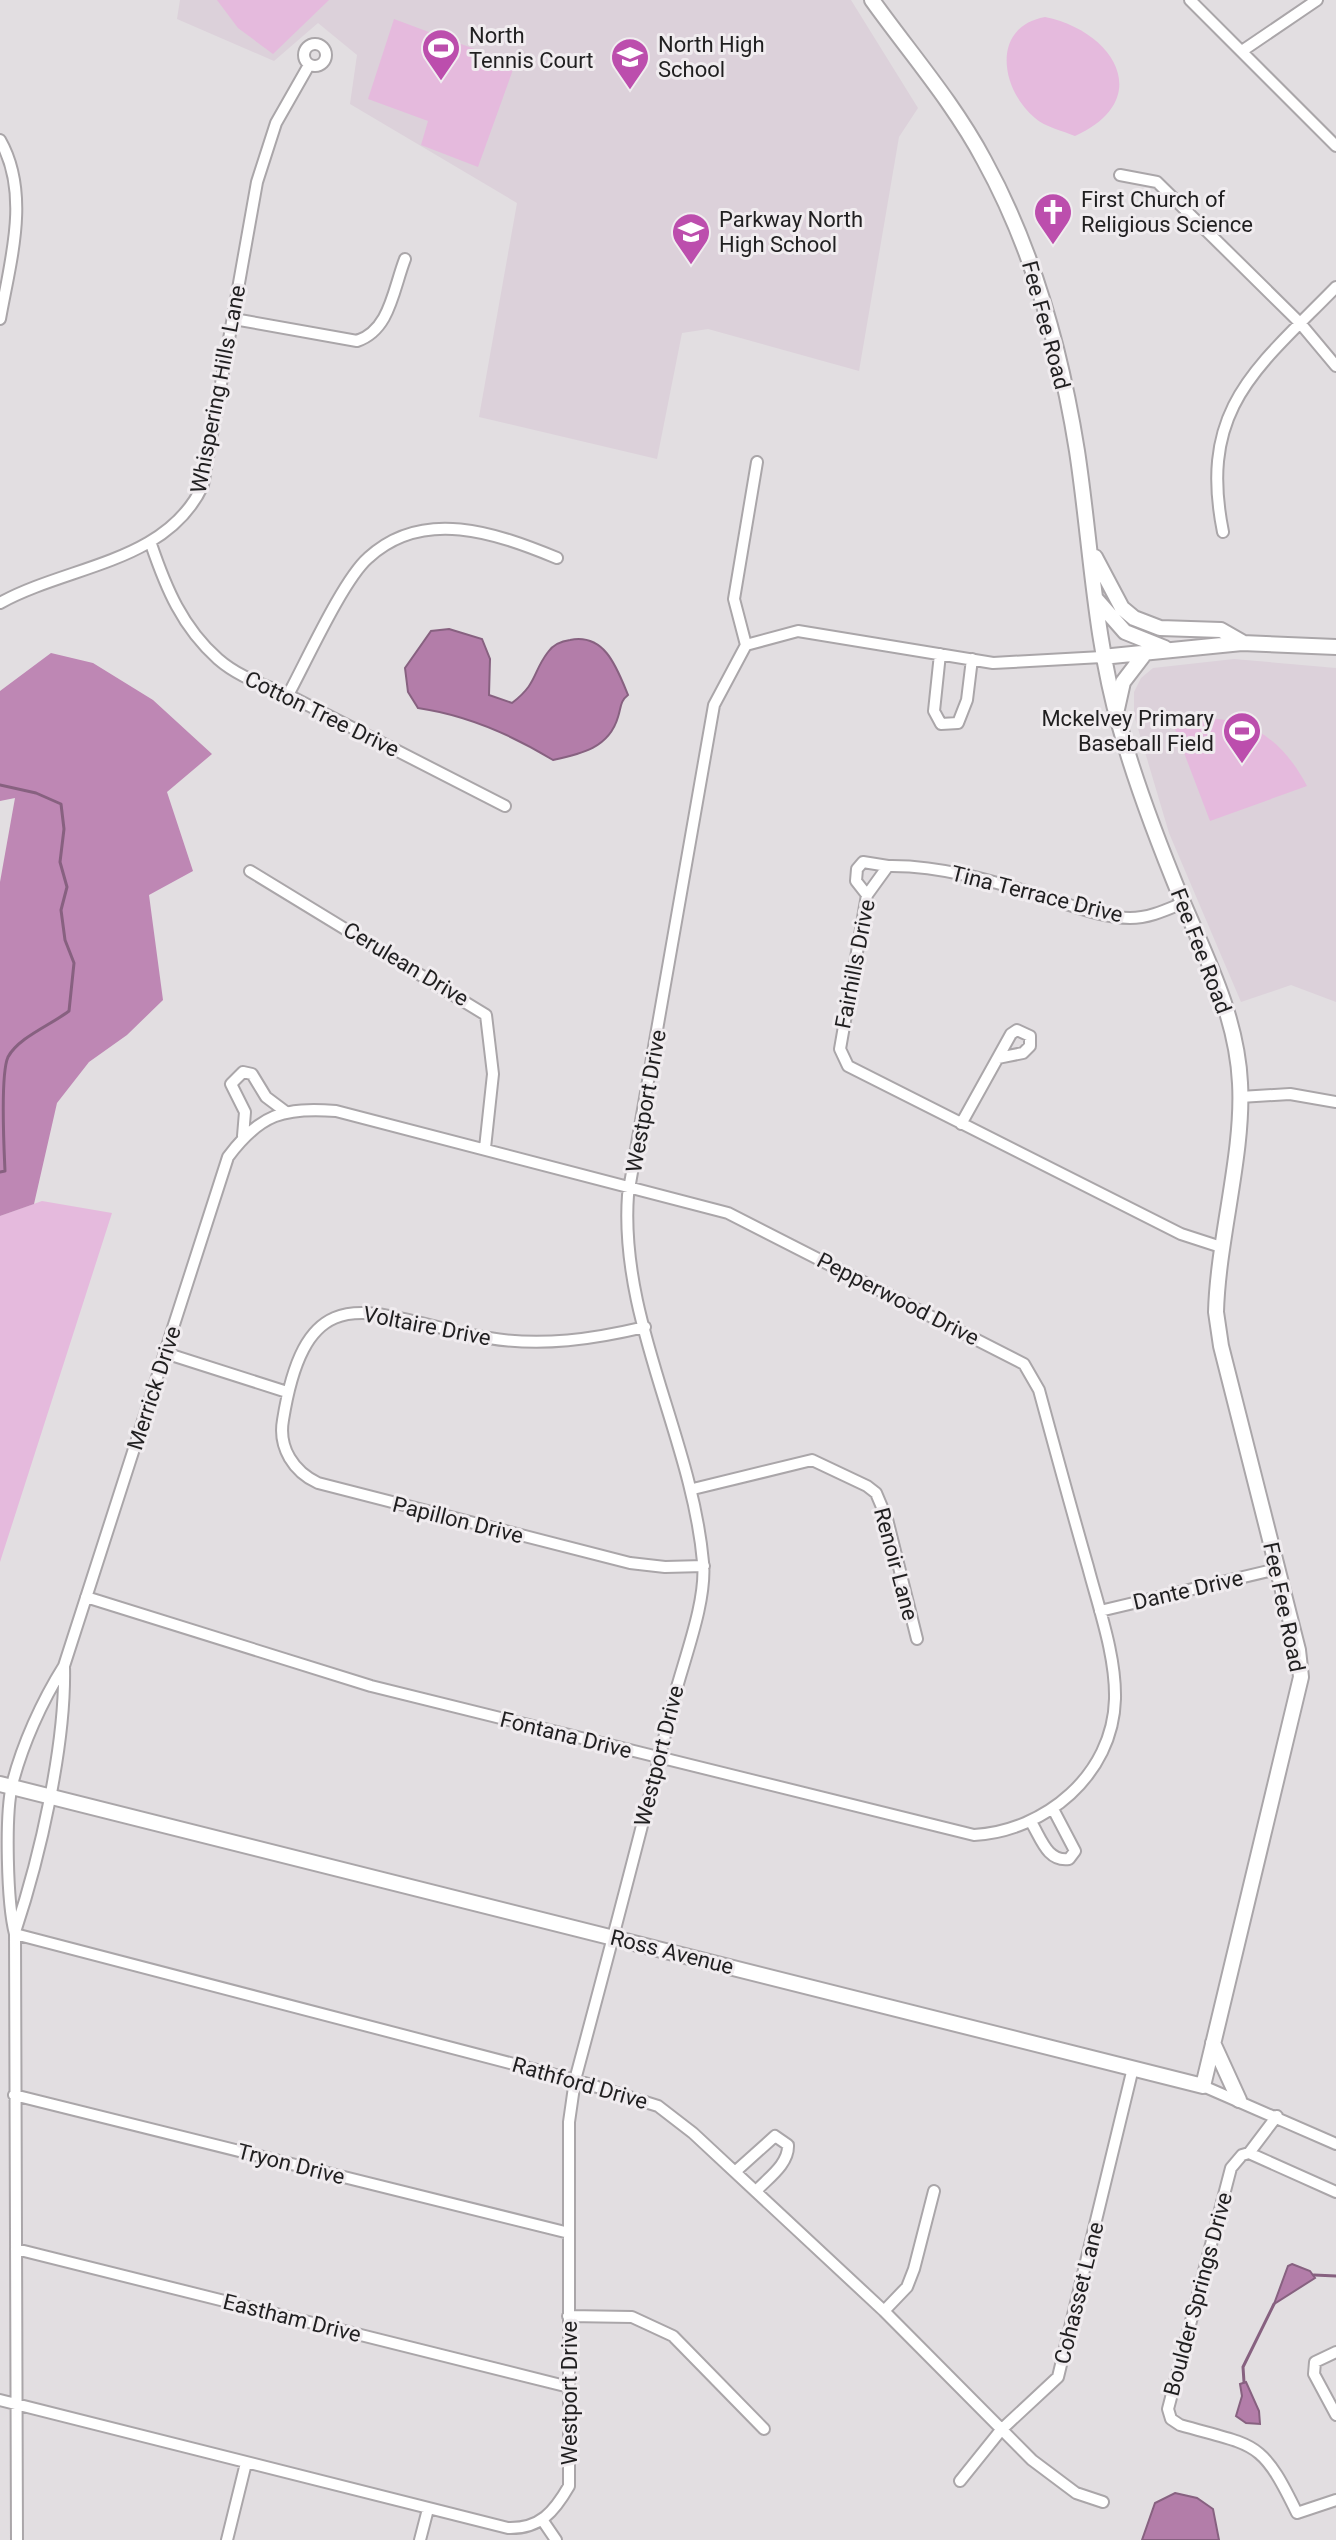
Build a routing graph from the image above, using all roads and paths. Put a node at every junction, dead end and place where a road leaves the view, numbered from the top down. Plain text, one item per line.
1 (872, 0) edge
2 (1190, 0) edge
3 (1317, 0) edge
4 (1242, 51) junction
5 (309, 65) dead end
6 (0, 140) edge
7 (1336, 146) edge
8 (1120, 175) dead end
9 (405, 259) dead end
10 (4, 274) edge
11 (1336, 287) edge
12 (0, 316) edge
13 (234, 319) junction
14 (1300, 323) junction
15 (1336, 366) edge
16 (757, 462) dead end
17 (1223, 532) dead end
18 (151, 544) junction
19 (1090, 546) junction
20 (557, 558) dead end
21 (1095, 599) junction
22 (0, 603) edge
23 (1336, 640) edge
24 (1242, 643) junction
25 (1314, 643) junction
26 (746, 645) junction
27 (1336, 647) edge
28 (1167, 649) junction
29 (1146, 652) junction
30 (940, 654) junction
31 (1102, 657) junction
32 (972, 659) junction
33 (288, 695) junction
34 (1116, 714) junction
35 (505, 806) dead end
36 (888, 866) junction
37 (250, 871) dead end
38 (867, 895) junction
39 (1183, 903) junction
40 (998, 1058) dead end
41 (1240, 1097) junction
42 (1336, 1102) edge
43 (286, 1112) junction
44 (262, 1121) joint
45 (961, 1124) junction
46 (243, 1136) junction
47 (485, 1148) junction
48 (630, 1187) junction
49 (1221, 1247) junction
50 (645, 1327) junction
51 (165, 1353) junction
52 (287, 1392) junction
53 (693, 1489) junction
54 (704, 1566) junction
55 (1277, 1569) junction
56 (86, 1597) junction
57 (1100, 1611) junction
58 (917, 1639) dead end
59 (64, 1666) junction
60 (659, 1758) junction
61 (6, 1785) edge
62 (49, 1794) junction
63 (1053, 1809) junction
64 (1031, 1822) junction
65 (15, 1934) junction
66 (613, 1937) junction
67 (1213, 2043) junction
68 (1133, 2068) junction
69 (575, 2080) junction
70 (1203, 2086) junction
71 (14, 2095) junction
72 (1239, 2100) junction
73 (1277, 2116) junction
74 (1336, 2144) edge
75 (1249, 2153) junction
76 (736, 2171) junction
77 (756, 2191) junction
78 (934, 2191) dead end
79 (1336, 2192) edge
80 (569, 2233) junction
81 (16, 2249) junction
82 (884, 2311) junction
83 (568, 2316) junction
84 (1336, 2352) edge
85 (569, 2387) junction
86 (0, 2400) edge
87 (17, 2404) junction
88 (1336, 2415) edge
89 (764, 2429) dead end
90 (1001, 2430) junction
91 (246, 2463) junction
92 (960, 2481) dead end
93 (1336, 2500) edge
94 (1103, 2502) dead end
95 (428, 2509) junction
96 (543, 2521) junction
97 (17, 2540) edge
98 (227, 2540) edge
99 (420, 2540) edge
100 (556, 2540) edge

1 - 19 street, Fee Fee Road
2 - 4 street
3 - 4 street
4 - 7 street
5 - 13 street, Whispering Hills Lane
6 - 10 street
8 - 14 street
9 - 13 street
10 - 12 street
11 - 14 street
13 - 18 street, Whispering Hills Lane
14 - 15 street
14 - 17 street
16 - 26 street
18 - 22 street, Whispering Hills Lane
18 - 33 street, Cotton Tree Drive
19 - 21 street, Fee Fee Road
19 - 24 street
20 - 33 street
21 - 28 street
21 - 31 street, Fee Fee Road
23 - 25 street
24 - 25 street
24 - 28 street
25 - 27 street
26 - 30 street
26 - 48 street, Westport Drive
28 - 29 street
29 - 31 street
29 - 34 street
30 - 32 street
30 - 32 street
31 - 32 street
31 - 34 street, Fee Fee Road
33 - 35 street, Cotton Tree Drive
34 - 39 street, Fee Fee Road
36 - 38 street, Fairhills Drive
36 - 38 street, Tina Terrace Drive
36 - 39 street, Tina Terrace Drive
37 - 47 street, Cerulean Drive
38 - 45 street, Fairhills Drive
39 - 41 street, Fee Fee Road
40 - 45 street
41 - 42 street
41 - 49 street, Fee Fee Road
43 - 44 street, Pepperwood Drive
43 - 46 street
43 - 47 street, Pepperwood Drive
44 - 46 street, Merrick Drive
45 - 49 street, Fairhills Drive
46 - 51 street, Merrick Drive
47 - 48 street, Pepperwood Drive
48 - 50 street, Westport Drive
48 - 57 street, Pepperwood Drive
49 - 55 street, Fee Fee Road
50 - 52 street, Voltaire Drive
50 - 53 street, Westport Drive
51 - 52 street
51 - 56 street, Merrick Drive
52 - 54 street, Papillon Drive
53 - 54 street, Westport Drive
53 - 58 street, Renoir Lane
54 - 60 street, Westport Drive
55 - 57 street, Dante Drive
55 - 67 street, Fee Fee Road
56 - 59 street, Merrick Drive
56 - 60 street, Fontana Drive
57 - 63 street, Pepperwood Drive
59 - 61 street, Merrick Drive
59 - 62 street, Merrick Drive
60 - 64 street, Fontana Drive
60 - 66 street, Westport Drive
61 - 62 street, Ross Avenue
61 - 65 street, Merrick Drive
62 - 65 street, Merrick Drive
62 - 66 street, Ross Avenue
63 - 64 street, Pepperwood Drive
63 - 64 street
65 - 69 street, Rathford Drive
65 - 71 street, Merrick Drive
66 - 68 street, Ross Avenue
66 - 69 street, Westport Drive
67 - 70 street, Fee Fee Road
67 - 72 street
68 - 70 street, Ross Avenue
68 - 90 street, Cohasset Lane
69 - 76 street, Rathford Drive
69 - 80 street, Westport Drive
70 - 72 street, Ross Avenue
71 - 80 street, Tryon Drive
71 - 81 street, Merrick Drive
72 - 73 street, Ross Avenue
73 - 74 street, Ross Avenue
73 - 75 street
75 - 79 street
75 - 93 street, Boulder Springs Drive
76 - 77 street, Rathford Drive
76 - 77 street
77 - 82 street, Rathford Drive
78 - 82 street
80 - 83 street, Westport Drive
81 - 85 street, Eastham Drive
81 - 87 street, Merrick Drive
82 - 90 street, Rathford Drive
83 - 85 street, Westport Drive
83 - 89 street
84 - 88 street
85 - 96 street, Westport Drive
86 - 87 street
87 - 91 street
87 - 97 street, Merrick Drive
90 - 92 street, Cohasset Lane
90 - 94 street, Rathford Drive
91 - 95 street
91 - 98 street
95 - 96 street
95 - 99 street
96 - 100 street

